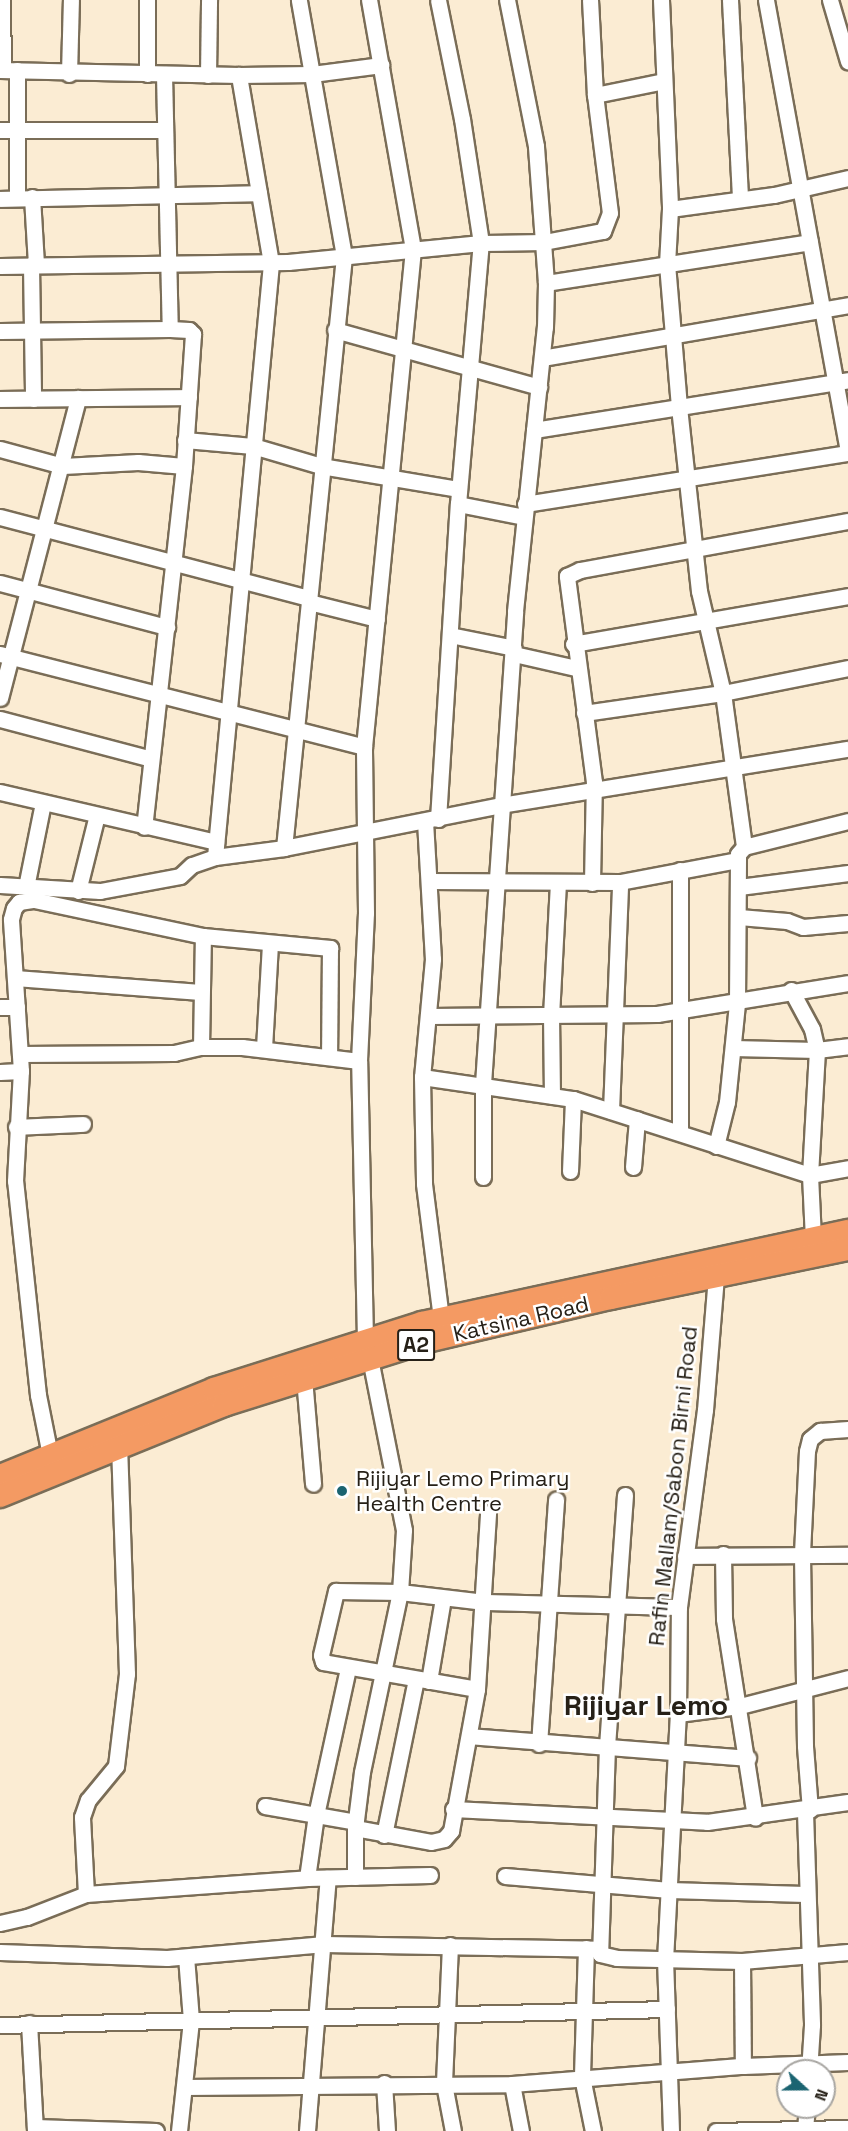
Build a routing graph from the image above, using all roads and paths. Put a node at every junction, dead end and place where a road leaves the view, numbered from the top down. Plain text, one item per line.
1 (2, 0) edge
2 (71, 0) edge
3 (147, 0) edge
4 (209, 0) edge
5 (299, 0) edge
6 (369, 0) edge
7 (438, 0) edge
8 (507, 0) edge
9 (590, 0) edge
10 (662, 0) edge
11 (730, 0) edge
12 (766, 0) edge
13 (830, 0) edge
14 (848, 61) edge
15 (381, 65) junction
16 (6, 70) edge
17 (69, 74) junction
18 (147, 74) junction
19 (164, 74) junction
20 (312, 74) junction
21 (208, 75) junction
22 (239, 75) junction
23 (664, 81) junction
24 (595, 95) junction
25 (8, 129) edge
26 (165, 130) junction
27 (848, 178) edge
28 (801, 187) junction
29 (259, 193) junction
30 (165, 197) junction
31 (25, 198) junction
32 (0, 199) edge
33 (740, 199) junction
34 (670, 209) junction
35 (544, 242) junction
36 (810, 242) junction
37 (480, 243) junction
38 (413, 249) junction
39 (344, 256) junction
40 (271, 263) junction
41 (167, 264) junction
42 (667, 264) junction
43 (34, 265) junction
44 (0, 266) edge
45 (546, 283) junction
46 (848, 305) edge
47 (821, 309) junction
48 (170, 329) junction
49 (335, 330) junction
50 (0, 331) edge
51 (33, 331) junction
52 (673, 333) junction
53 (403, 347) junction
54 (542, 358) junction
55 (470, 370) junction
56 (842, 381) edge
57 (539, 387) junction
58 (189, 397) junction
59 (78, 398) junction
60 (0, 399) edge
61 (33, 399) junction
62 (679, 407) junction
63 (534, 430) junction
64 (185, 440) junction
65 (254, 446) junction
66 (0, 449) edge
67 (848, 452) edge
68 (63, 466) junction
69 (184, 466) junction
70 (321, 466) junction
71 (690, 477) junction
72 (391, 479) junction
73 (459, 496) junction
74 (524, 511) junction
75 (0, 517) edge
76 (848, 521) edge
77 (45, 528) junction
78 (698, 547) junction
79 (174, 562) junction
80 (239, 580) junction
81 (0, 583) edge
82 (27, 590) junction
83 (848, 596) edge
84 (309, 600) junction
85 (377, 619) junction
86 (706, 623) junction
87 (167, 627) junction
88 (450, 635) junction
89 (573, 644) junction
90 (514, 651) junction
91 (5, 656) edge
92 (576, 668) junction
93 (848, 668) edge
94 (723, 693) junction
95 (160, 695) junction
96 (0, 698) edge
97 (228, 710) junction
98 (584, 713) junction
99 (0, 719) edge
100 (296, 729) junction
101 (363, 747) junction
102 (848, 749) edge
103 (151, 759) junction
104 (733, 769) junction
105 (0, 792) edge
106 (594, 792) junction
107 (44, 803) junction
108 (501, 805) junction
109 (98, 815) junction
110 (431, 820) junction
111 (848, 821) edge
112 (144, 827) junction
113 (366, 830) junction
114 (284, 848) junction
115 (215, 849) junction
116 (741, 853) junction
117 (680, 870) junction
118 (848, 873) edge
119 (429, 880) junction
120 (620, 882) junction
121 (497, 883) junction
122 (592, 883) junction
123 (558, 884) junction
124 (0, 885) edge
125 (26, 887) junction
126 (739, 887) junction
127 (78, 891) junction
128 (739, 917) junction
129 (848, 923) edge
130 (203, 936) junction
131 (270, 945) junction
132 (15, 978) junction
133 (848, 983) edge
134 (791, 990) junction
135 (200, 992) junction
136 (737, 1003) junction
137 (0, 1007) edge
138 (17, 1007) junction
139 (677, 1012) junction
140 (429, 1016) junction
141 (551, 1016) junction
142 (613, 1016) junction
143 (488, 1018) junction
144 (848, 1046) edge
145 (201, 1047) junction
146 (264, 1048) junction
147 (733, 1048) junction
148 (817, 1050) junction
149 (20, 1054) junction
150 (329, 1056) junction
151 (359, 1061) junction
152 (21, 1071) junction
153 (0, 1072) edge
154 (422, 1077) junction
155 (483, 1084) junction
156 (552, 1096) junction
157 (573, 1100) junction
158 (611, 1112) junction
159 (637, 1119) junction
160 (83, 1124) dead end
161 (16, 1126) junction
162 (680, 1132) junction
163 (716, 1146) junction
164 (633, 1167) dead end
165 (848, 1168) edge
166 (570, 1171) dead end
167 (810, 1175) junction
168 (483, 1177) dead end
169 (848, 1231) edge
170 (813, 1239) junction
171 (848, 1249) edge
172 (716, 1277) junction
173 (441, 1319) junction
174 (368, 1349) junction
175 (304, 1378) junction
176 (848, 1429) edge
177 (119, 1447) junction
178 (50, 1455) junction
179 (0, 1476) edge
180 (313, 1484) dead end
181 (625, 1495) dead end
182 (0, 1496) edge
183 (556, 1500) dead end
184 (488, 1513) dead end
185 (802, 1552) junction
186 (723, 1554) junction
187 (848, 1555) edge
188 (685, 1556) junction
189 (400, 1592) junction
190 (443, 1598) junction
191 (484, 1602) junction
192 (549, 1603) junction
193 (615, 1605) junction
194 (679, 1607) junction
195 (348, 1668) junction
196 (382, 1674) junction
197 (848, 1678) edge
198 (422, 1680) junction
199 (807, 1688) junction
200 (477, 1689) junction
201 (740, 1706) junction
202 (678, 1714) junction
203 (469, 1736) junction
204 (539, 1744) junction
205 (607, 1746) junction
206 (675, 1752) junction
207 (748, 1758) junction
208 (848, 1802) edge
209 (266, 1806) dead end
210 (453, 1809) junction
211 (808, 1811) junction
212 (316, 1815) junction
213 (605, 1818) junction
214 (755, 1818) junction
215 (670, 1822) junction
216 (355, 1825) junction
217 (384, 1835) junction
218 (430, 1875) dead end
219 (506, 1876) dead end
220 (355, 1877) junction
221 (308, 1878) junction
222 (328, 1878) junction
223 (600, 1885) junction
224 (669, 1890) junction
225 (86, 1894) junction
226 (805, 1894) junction
227 (0, 1923) edge
228 (324, 1944) junction
229 (450, 1945) junction
230 (592, 1948) junction
231 (0, 1952) edge
232 (848, 1952) edge
233 (811, 1954) junction
234 (186, 1957) junction
235 (665, 1960) junction
236 (742, 1961) junction
237 (667, 2009) junction
238 (585, 2010) junction
239 (448, 2014) junction
240 (315, 2015) junction
241 (191, 2020) junction
242 (29, 2023) junction
243 (0, 2025) edge
244 (810, 2059) edge
245 (743, 2066) junction
246 (776, 2066) edge
247 (669, 2073) junction
248 (582, 2077) junction
249 (384, 2083) junction
250 (444, 2084) junction
251 (512, 2084) junction
252 (184, 2087) junction
253 (309, 2087) junction
254 (806, 2119) edge
255 (848, 2128) edge
256 (35, 2129) edge
257 (805, 2129) junction
258 (156, 2131) edge
259 (179, 2131) edge
260 (307, 2131) edge
261 (387, 2131) edge
262 (453, 2131) edge
263 (521, 2131) edge
264 (593, 2131) edge
265 (671, 2131) edge
266 (716, 2131) edge

1 - 16 street
2 - 17 street
3 - 18 street
4 - 21 street
5 - 20 street
6 - 15 street
7 - 37 street
8 - 35 street
9 - 24 street
10 - 23 street
11 - 33 street
12 - 28 street
13 - 14 street
15 - 20 street
15 - 38 street
16 - 17 street
16 - 25 street
17 - 18 street
18 - 19 street
19 - 21 street
19 - 26 street
20 - 22 street
20 - 39 street
21 - 22 street
22 - 29 street
23 - 24 street
23 - 34 street
24 - 35 street
25 - 26 street
25 - 31 street
26 - 30 street
27 - 28 street
28 - 33 street
28 - 36 street
29 - 30 street
29 - 40 street
30 - 31 street
30 - 41 street
31 - 32 street
31 - 43 street
33 - 34 street
34 - 42 street
35 - 37 street
35 - 45 street
36 - 42 street
36 - 47 street
37 - 38 street
37 - 55 street
38 - 39 street
38 - 53 street
39 - 40 street
39 - 49 street
40 - 41 street
40 - 65 street
41 - 43 street
41 - 48 street
42 - 45 street
42 - 52 street
43 - 44 street
43 - 51 street
45 - 54 street
46 - 47 street
47 - 52 street
47 - 56 street
48 - 51 street
48 - 58 street
49 - 53 street
49 - 70 street
50 - 51 street
51 - 61 street
52 - 54 street
52 - 62 street
53 - 55 street
53 - 72 street
54 - 57 street
55 - 57 street
55 - 73 street
56 - 62 street
56 - 67 street
57 - 63 street
58 - 59 street
58 - 64 street
59 - 61 street
59 - 68 street
60 - 61 street
62 - 63 street
62 - 71 street
63 - 74 street
64 - 65 street
64 - 69 street
65 - 70 street
65 - 80 street
66 - 68 street
67 - 71 street
68 - 69 street
68 - 77 street
69 - 79 street
70 - 72 street
70 - 84 street
71 - 74 street
71 - 78 street
72 - 73 street
72 - 85 street
73 - 74 street
73 - 88 street
74 - 90 street
75 - 77 street
76 - 78 street
77 - 79 street
77 - 82 street
78 - 86 street
78 - 89 street
79 - 80 street
79 - 87 street
80 - 84 street
80 - 97 street
81 - 82 street
82 - 87 street
82 - 91 street
83 - 86 street
84 - 85 street
84 - 100 street
85 - 101 street
86 - 89 street
86 - 94 street
87 - 95 street
88 - 90 street
88 - 110 street
89 - 92 street
90 - 92 street
90 - 108 street
91 - 95 street
91 - 96 street
92 - 98 street
93 - 94 street
94 - 98 street
94 - 104 street
95 - 97 street
95 - 103 street
97 - 100 street
97 - 115 street
98 - 106 street
99 - 103 street
100 - 101 street
100 - 114 street
101 - 113 street
102 - 104 street
103 - 112 street
104 - 106 street
104 - 116 street
105 - 107 street
106 - 108 street
106 - 122 street
107 - 109 street
107 - 125 street
108 - 110 street
108 - 121 street
109 - 112 street
109 - 127 street
110 - 113 street
110 - 119 street
111 - 116 street
112 - 115 street
113 - 114 street
113 - 151 street
114 - 115 street
115 - 127 street
116 - 117 street
116 - 126 street
117 - 120 street
117 - 139 street
118 - 126 street
119 - 121 street
119 - 140 street
120 - 122 street
120 - 142 street
121 - 123 street
121 - 143 street
122 - 123 street
123 - 141 street
124 - 125 street
125 - 127 street
126 - 128 street
128 - 129 street
128 - 136 street
130 - 131 street
130 - 132 street
130 - 135 street
131 - 146 street
131 - 150 street
132 - 135 street
132 - 138 street
133 - 134 street
134 - 136 street
134 - 148 street
135 - 145 street
136 - 139 street
136 - 147 street
137 - 138 street
138 - 149 street
139 - 142 street
139 - 162 street
140 - 143 street
140 - 154 street
141 - 142 street
141 - 143 street
141 - 156 street
142 - 158 street
143 - 155 street
144 - 148 street
145 - 146 street
145 - 149 street
146 - 150 street
147 - 148 street
147 - 163 street
148 - 167 street
149 - 152 street
150 - 151 street
151 - 174 street
152 - 153 street
152 - 161 street
154 - 155 street
154 - 173 street
155 - 156 street
155 - 168 street
156 - 157 street
157 - 158 street
157 - 166 street
158 - 159 street
159 - 162 street
159 - 164 street
160 - 161 street
161 - 178 street
162 - 163 street
163 - 167 street
165 - 167 street
167 - 170 street
169 - 170 highway, Katsina Road / A2
170 - 173 highway, Katsina Road / A2
171 - 172 highway, Katsina Road / A2
172 - 174 highway, Katsina Road / A2
172 - 188 street, Rafin Mallam/Sabon Birni Road
173 - 174 highway, Katsina Road / A2
174 - 175 highway, Katsina Road / A2
174 - 178 highway, Katsina Road / A2
174 - 189 street
175 - 177 highway, Katsina Road / A2
175 - 180 street
176 - 185 street
177 - 182 highway, Katsina Road / A2
177 - 225 street
178 - 179 highway, Katsina Road / A2
181 - 193 street
183 - 192 street
184 - 191 street
185 - 186 street
185 - 187 street
185 - 199 street
186 - 188 street
186 - 201 street
188 - 194 street, Rafin Mallam/Sabon Birni Road
189 - 190 street
189 - 195 street
189 - 196 street
190 - 191 street
190 - 198 street
191 - 192 street
191 - 200 street
192 - 193 street
192 - 204 street
193 - 194 street
193 - 205 street
194 - 202 street, Rafin Mallam/Sabon Birni Road
195 - 196 street
195 - 212 street
196 - 198 street
196 - 216 street
197 - 199 street
198 - 200 street
198 - 217 street
199 - 201 street
199 - 211 street
200 - 203 street
201 - 202 street
201 - 207 street
202 - 206 street, Rafin Mallam/Sabon Birni Road
203 - 204 street
203 - 210 street
204 - 205 street
205 - 206 street
205 - 213 street
206 - 207 street
206 - 215 street, Rafin Mallam/Sabon Birni Road
207 - 214 street
208 - 211 street
209 - 212 street
210 - 213 street
210 - 217 street
211 - 214 street
211 - 226 street
212 - 216 street
212 - 221 street
213 - 215 street
213 - 223 street
214 - 215 street
215 - 224 street, Rafin Mallam/Sabon Birni Road
216 - 217 street
216 - 220 street
218 - 220 street
219 - 223 street
220 - 222 street
221 - 222 street
221 - 225 street
222 - 228 street
223 - 224 street
223 - 230 street
224 - 226 street
224 - 235 street, Rafin Mallam/Sabon Birni Road
225 - 227 street
226 - 233 street
228 - 229 street
228 - 234 street
228 - 240 street
229 - 230 street
229 - 239 street
230 - 235 street
230 - 238 street
231 - 234 street
232 - 233 street
233 - 236 street
233 - 244 street
234 - 241 street
235 - 236 street
235 - 237 street, Rafin Mallam/Sabon Birni Road
236 - 245 street
237 - 238 street
237 - 247 street, Rafin Mallam/Sabon Birni Road
238 - 239 street
238 - 248 street
239 - 240 street
239 - 250 street
240 - 241 street
240 - 253 street
241 - 242 street
241 - 252 street
242 - 243 street
242 - 256 street
245 - 246 street
245 - 247 street
247 - 248 street
247 - 265 street, Rafin Mallam/Sabon Birni Road
248 - 251 street
248 - 264 street
249 - 250 street
249 - 253 street
249 - 261 street
250 - 251 street
250 - 262 street
251 - 263 street
252 - 253 street
252 - 259 street
253 - 260 street
254 - 257 street
255 - 257 street
256 - 258 street
257 - 266 street

